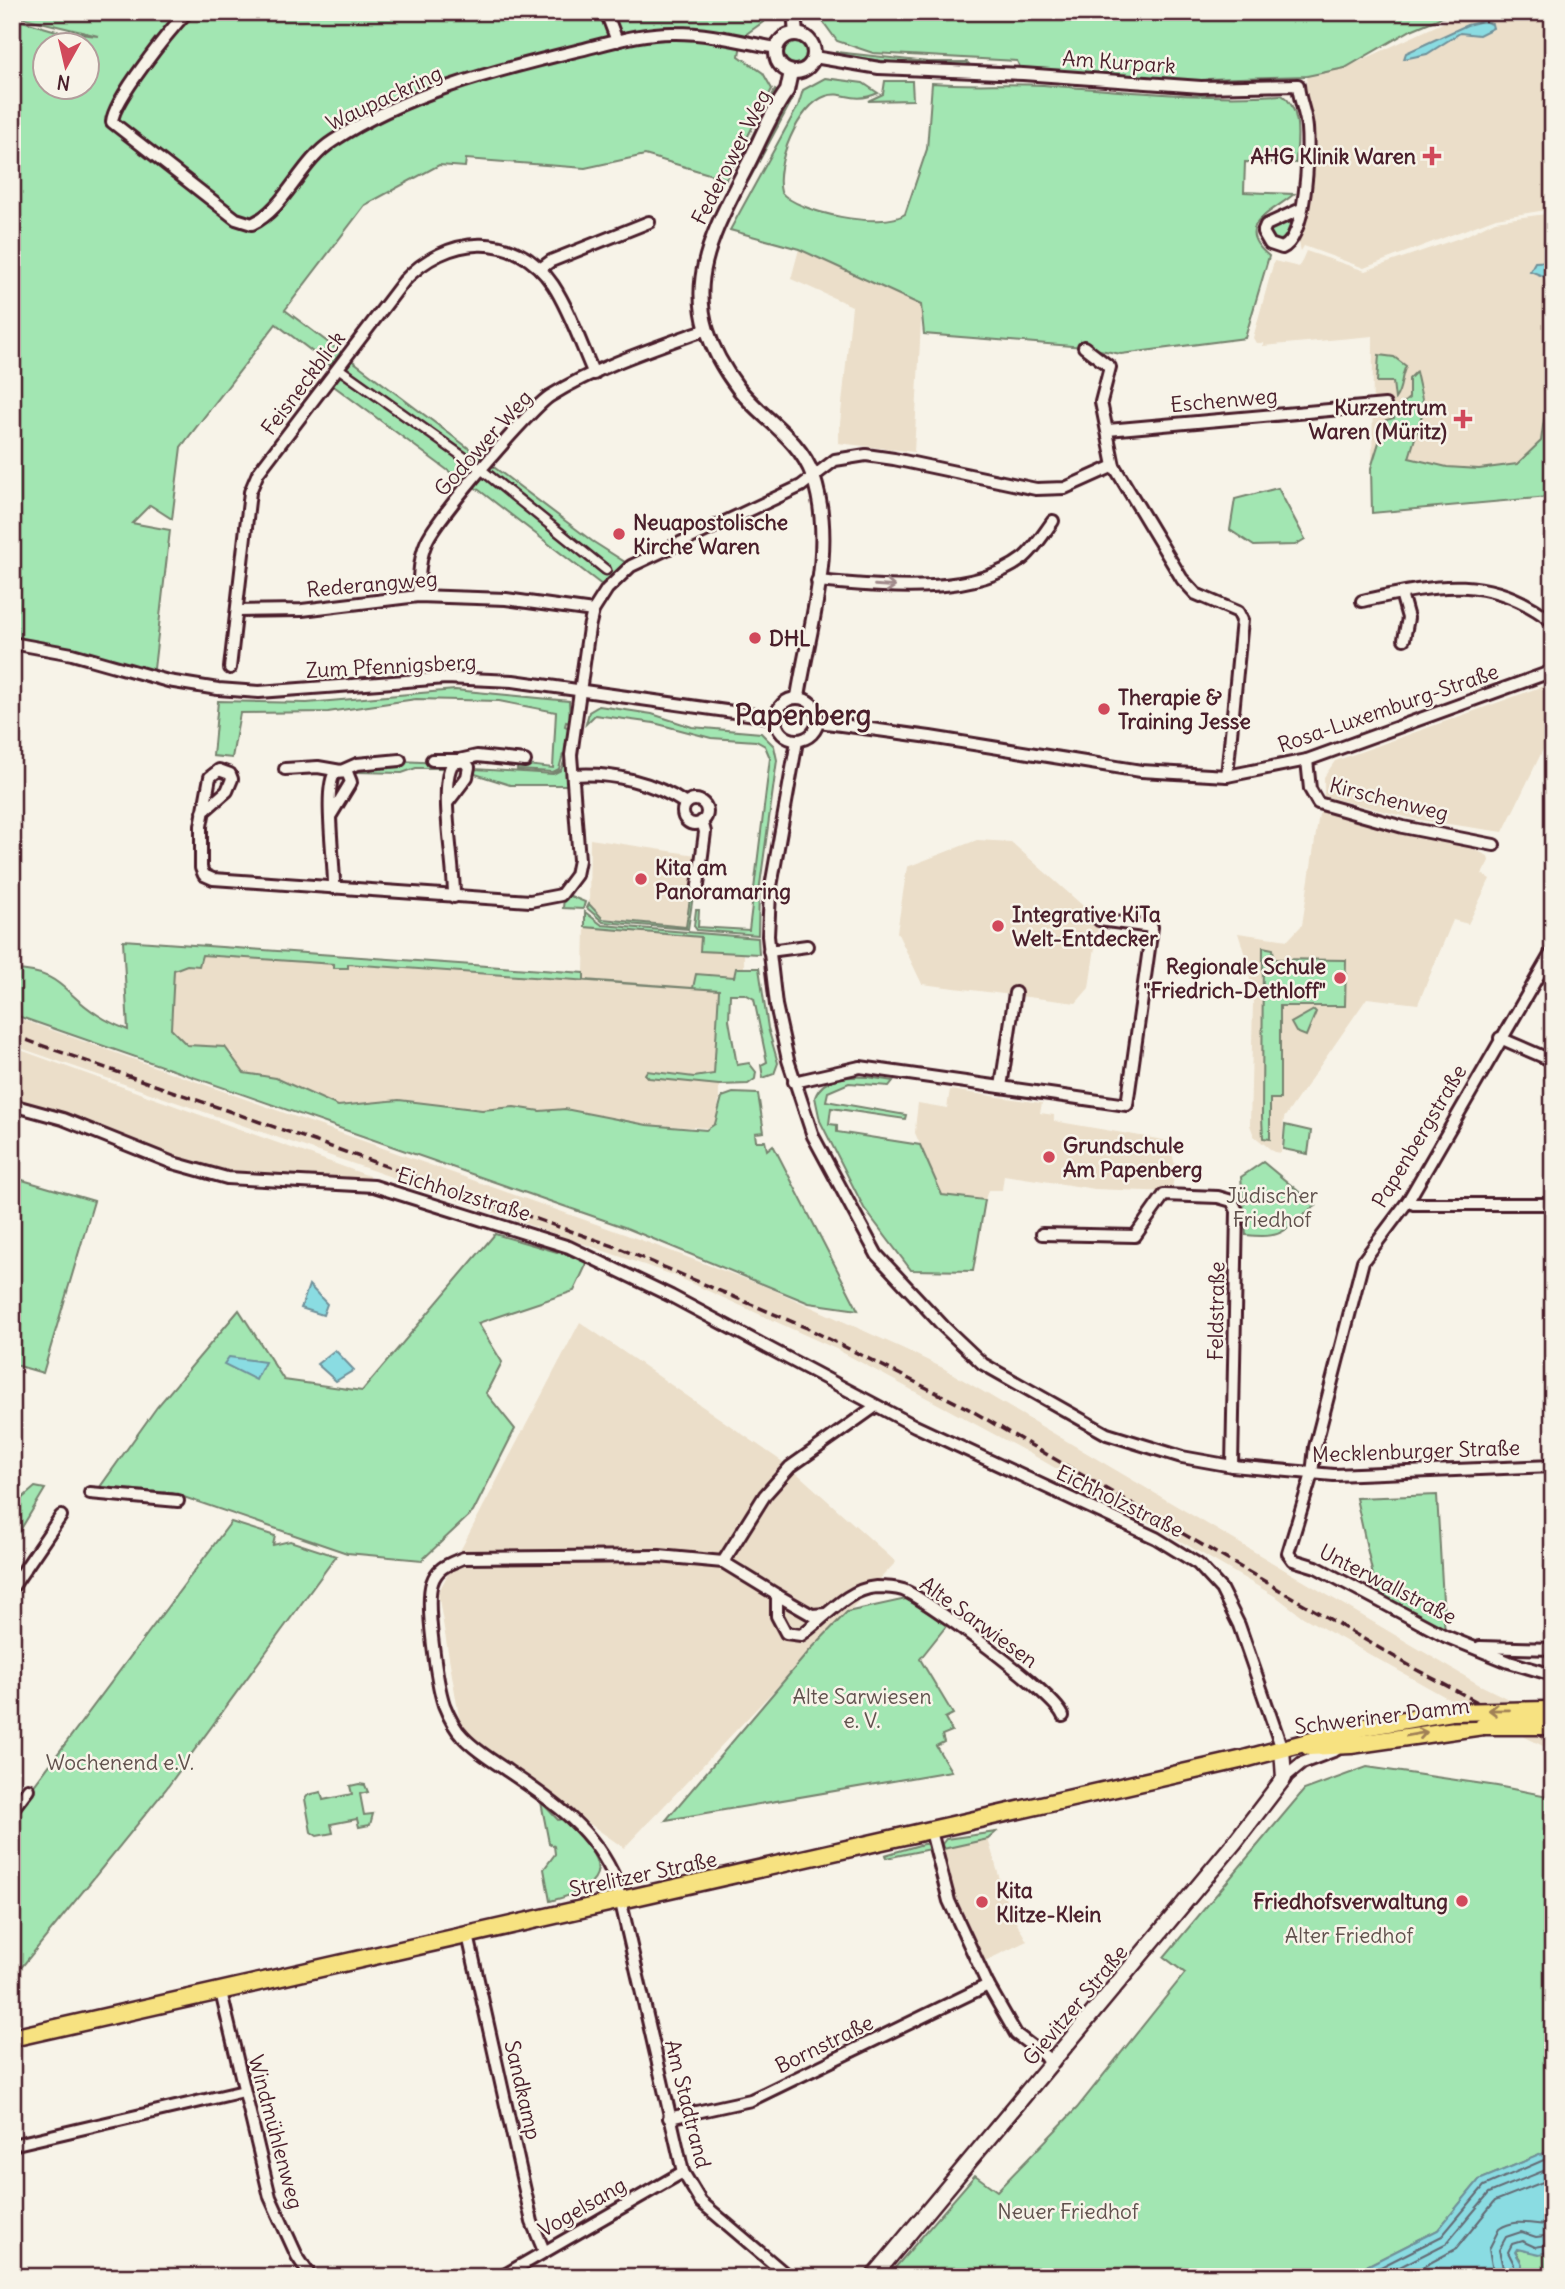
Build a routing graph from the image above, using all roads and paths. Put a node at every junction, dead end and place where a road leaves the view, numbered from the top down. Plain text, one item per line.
1 (187, 12) edge
2 (606, 12) edge
3 (794, 12) edge
4 (796, 34) junction
5 (618, 40) junction
6 (776, 48) junction
7 (814, 57) junction
8 (791, 72) junction
9 (1301, 209) dead end
10 (649, 222) dead end
11 (540, 270) junction
12 (707, 329) junction
13 (1084, 347) dead end
14 (338, 368) junction
15 (594, 374) junction
16 (1385, 404) dead end
17 (1108, 430) junction
18 (1114, 466) junction
19 (482, 470) junction
20 (812, 475) junction
21 (1053, 522) dead end
22 (606, 570) dead end
23 (817, 581) junction
24 (1401, 593) junction
25 (418, 596) junction
26 (1362, 601) dead end
27 (237, 611) junction
28 (593, 611) junction
29 (1553, 622) edge
30 (1404, 639) dead end
31 (12, 643) edge
32 (230, 668) dead end
33 (1553, 671) edge
34 (580, 691) junction
35 (798, 698) junction
36 (776, 718) junction
37 (819, 722) junction
38 (797, 741) junction
39 (400, 760) dead end
40 (432, 760) dead end
41 (459, 760) junction
42 (1307, 760) junction
43 (525, 761) dead end
44 (285, 769) dead end
45 (341, 771) junction
46 (573, 775) junction
47 (1227, 776) junction
48 (448, 802) junction
49 (686, 804) junction
50 (203, 812) junction
51 (331, 815) junction
52 (702, 821) junction
53 (1494, 845) dead end
54 (334, 888) junction
55 (696, 893) dead end
56 (454, 897) junction
57 (1099, 920) dead end
58 (807, 946) dead end
59 (1553, 950) edge
60 (769, 951) junction
61 (1015, 993) dead end
62 (1500, 1038) junction
63 (1553, 1061) edge
64 (794, 1082) junction
65 (1001, 1087) junction
66 (12, 1105) edge
67 (1408, 1201) junction
68 (1553, 1204) edge
69 (1042, 1234) dead end
70 (876, 1406) junction
71 (1232, 1466) junction
72 (1553, 1466) edge
73 (1312, 1474) junction
74 (90, 1493) dead end
75 (178, 1501) dead end
76 (61, 1516) dead end
77 (1288, 1553) joint
78 (723, 1562) junction
79 (12, 1588) edge
80 (777, 1595) junction
81 (826, 1614) junction
82 (1473, 1647) junction
83 (1553, 1648) edge
84 (1553, 1675) edge
85 (1549, 1711) edge
86 (1063, 1716) dead end
87 (1553, 1726) edge
88 (1351, 1745) junction
89 (1282, 1749) junction
90 (1284, 1778) junction
91 (28, 1790) dead end
92 (12, 1810) edge
93 (931, 1831) junction
94 (620, 1899) junction
95 (468, 1935) junction
96 (988, 1985) junction
97 (220, 1992) junction
98 (12, 2038) edge
99 (1054, 2063) junction
100 (244, 2091) junction
101 (669, 2118) junction
102 (12, 2145) edge
103 (683, 2172) junction
104 (544, 2251) junction
105 (311, 2277) edge
106 (501, 2277) edge
107 (789, 2277) edge
108 (873, 2277) edge

1 - 5 street, Waupackring
2 - 5 street
3 - 4 street
4 - 6 street
4 - 7 street
5 - 6 street, Waupackring
6 - 8 street
7 - 8 street
7 - 9 street, Am Kurpark
8 - 12 street, Federower Weg
10 - 11 street
11 - 14 street, Feisneckblick
11 - 15 street, Feisneckblick
12 - 15 street, Godower Weg
12 - 20 street, Federower Weg
13 - 17 street
14 - 19 street
14 - 27 street, Feisneckblick
15 - 19 street, Godower Weg
16 - 17 street, Eschenweg
17 - 18 street
18 - 20 street
18 - 47 street
19 - 22 street
19 - 25 street, Godower Weg
20 - 23 street, Federower Weg
20 - 28 street
23 -> 21 street
23 - 35 street, Federower Weg
24 - 26 street
24 - 29 street
24 - 30 street
25 - 27 street, Rederangweg
25 - 28 street, Rederangweg
27 - 32 street, Feisneckblick
28 - 34 street
31 - 34 street, Zum Pfennigsberg
33 - 42 street, Rosa-Luxemburg-Straße
34 - 36 street, Zum Pfennigsberg
34 - 46 street
35 - 36 street
35 - 37 street
36 - 38 street
37 - 38 street
37 - 47 street, Rosa-Luxemburg-Straße
38 - 60 street, Mecklenburger Straße
39 - 45 street
40 - 41 street
41 - 43 street
41 - 48 street
41 - 48 street
42 - 47 street, Rosa-Luxemburg-Straße
42 - 53 street, Kirschenweg
44 - 45 street
45 - 51 street
45 - 51 street
46 - 49 street
46 - 56 street
48 - 56 street
49 - 52 street
49 - 52 street
50 - 50 street
50 - 54 street
51 - 54 street
52 - 55 street
54 - 56 street
57 - 65 street
58 - 60 street
59 - 62 street, Papenbergstraße
60 - 64 street, Mecklenburger Straße
61 - 65 street
62 - 63 street
62 - 67 street, Papenbergstraße
64 - 65 street
64 - 71 street, Mecklenburger Straße
66 - 70 street, Eichholzstraße
67 - 68 street
67 - 73 street, Papenbergstraße
69 - 71 street, Feldstraße
70 - 78 street
70 - 89 street, Eichholzstraße
71 - 73 street, Mecklenburger Straße
72 - 73 street, Mecklenburger Straße
73 - 77 street, Papenbergstraße
74 - 75 street
76 - 79 street
77 - 82 street, Unterwallstraße
78 - 80 street
78 - 94 street, Am Stadtrand
80 - 81 street
80 - 81 street, Alte Sarwiesen
81 - 86 street, Alte Sarwiesen
82 - 83 street, Unterwallstraße
82 - 84 street, Unterwallstraße
85 -> 89 main road, Schweriner Damm, bridge
88 -> 87 main road, Schweriner Damm, bridge
88 - 89 main road, Schweriner Damm
88 - 90 street
89 - 90 main road
89 - 93 main road, Strelitzer Straße
90 - 99 main road, Gievitzer Straße
91 - 92 street
93 - 94 main road, Strelitzer Straße
93 - 96 street
94 - 95 main road, Strelitzer Straße
94 - 101 street, Am Stadtrand
95 - 97 main road, Strelitzer Straße
95 - 104 street, Sandkamp
96 - 99 street
96 - 101 street, Bornstraße
97 - 98 main road, Strelitzer Straße
97 - 100 street, Windmühlenweg
99 - 108 main road, Gievitzer Straße
100 - 102 street
100 - 105 street, Windmühlenweg
101 - 103 street, Am Stadtrand
103 - 104 street, Vogelsang
103 - 107 street, Am Stadtrand
104 - 106 street, Vogelsang

